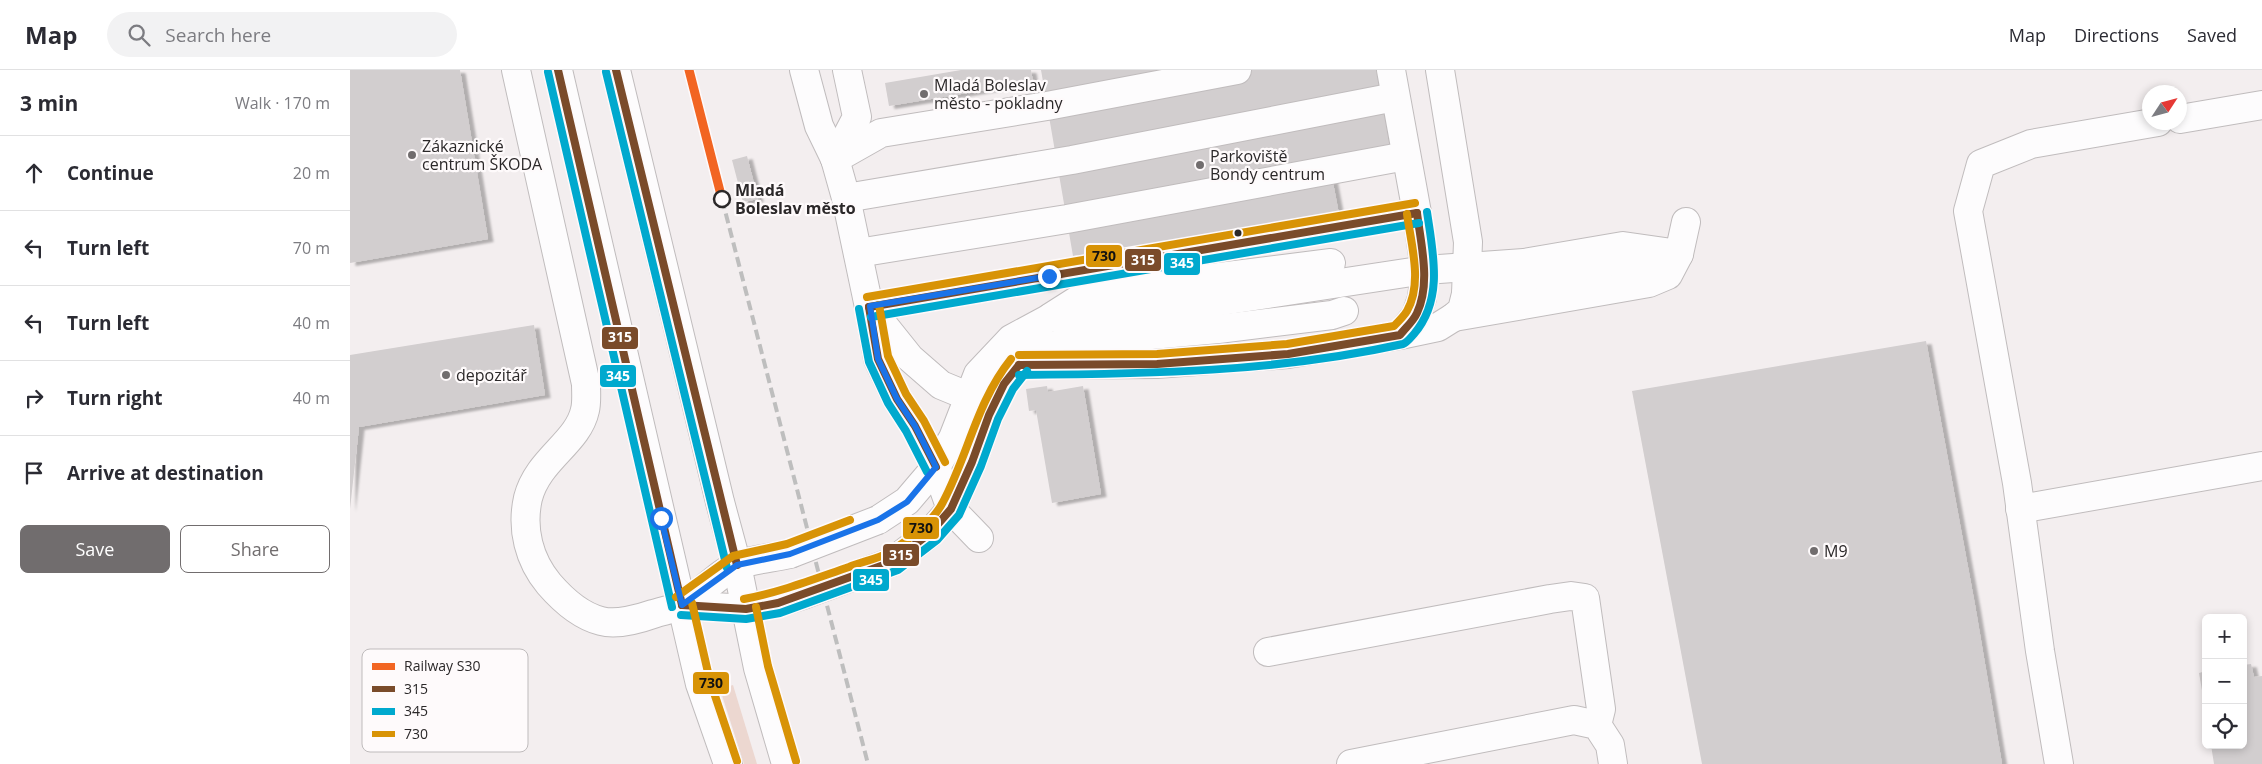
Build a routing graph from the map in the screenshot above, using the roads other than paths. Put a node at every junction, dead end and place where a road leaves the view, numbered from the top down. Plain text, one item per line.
1 (516, 70) edge
2 (558, 70) edge
3 (616, 70) edge
4 (804, 70) edge
5 (1237, 70) edge
6 (1391, 70) edge
7 (1440, 70) edge
8 (852, 71) edge
9 (1395, 97) junction
10 (2262, 105) edge
11 (2187, 118) edge
12 (2142, 125) edge
13 (1406, 156) junction
14 (835, 160) junction
15 (846, 198) junction
16 (1417, 213) junction
17 (1686, 222) dead end
18 (858, 253) junction
19 (1468, 254) junction
20 (1679, 254) junction
21 (1331, 263) dead end
22 (1425, 270) junction
23 (1460, 305) junction
24 (870, 306) junction
25 (1344, 311) dead end
26 (1050, 318) junction
27 (1400, 335) junction
28 (1019, 364) junction
29 (982, 402) junction
30 (2262, 466) edge
31 (936, 467) junction
32 (951, 508) junction
33 (2020, 509) junction
34 (979, 538) dead end
35 (737, 565) junction
36 (682, 605) junction
37 (746, 609) junction
38 (1268, 652) dead end
39 (1597, 726) junction
40 (728, 764) edge
41 (786, 764) edge
42 (1351, 764) edge
43 (1613, 764) edge
44 (2059, 764) edge

1 - 36 street
2 - 36 street
3 - 35 street
4 - 14 street
5 - 14 street
6 - 9 street
7 - 19 street
8 - 14 street
9 - 13 street
9 - 15 street
10 - 11 street
12 - 33 street
13 - 16 street
13 - 18 street
14 - 15 street
15 - 18 street
16 - 22 street
16 - 24 street
17 - 20 street
18 - 24 street
19 - 20 street
19 - 22 street
19 - 23 street
20 - 23 street
21 - 26 street
22 - 26 street
22 - 27 street
23 - 27 street
24 - 29 street
24 - 31 street
25 - 28 street
26 - 29 street
27 - 28 street
28 - 29 street
29 - 31 street
29 - 32 street
30 - 33 street
31 - 32 street
31 - 35 street, bridge
32 - 34 street
32 - 37 street, bridge
33 - 44 street
35 - 36 street
35 - 37 street
36 - 37 street
36 - 40 street
37 - 41 street
38 - 39 street
39 - 42 street
39 - 43 street

